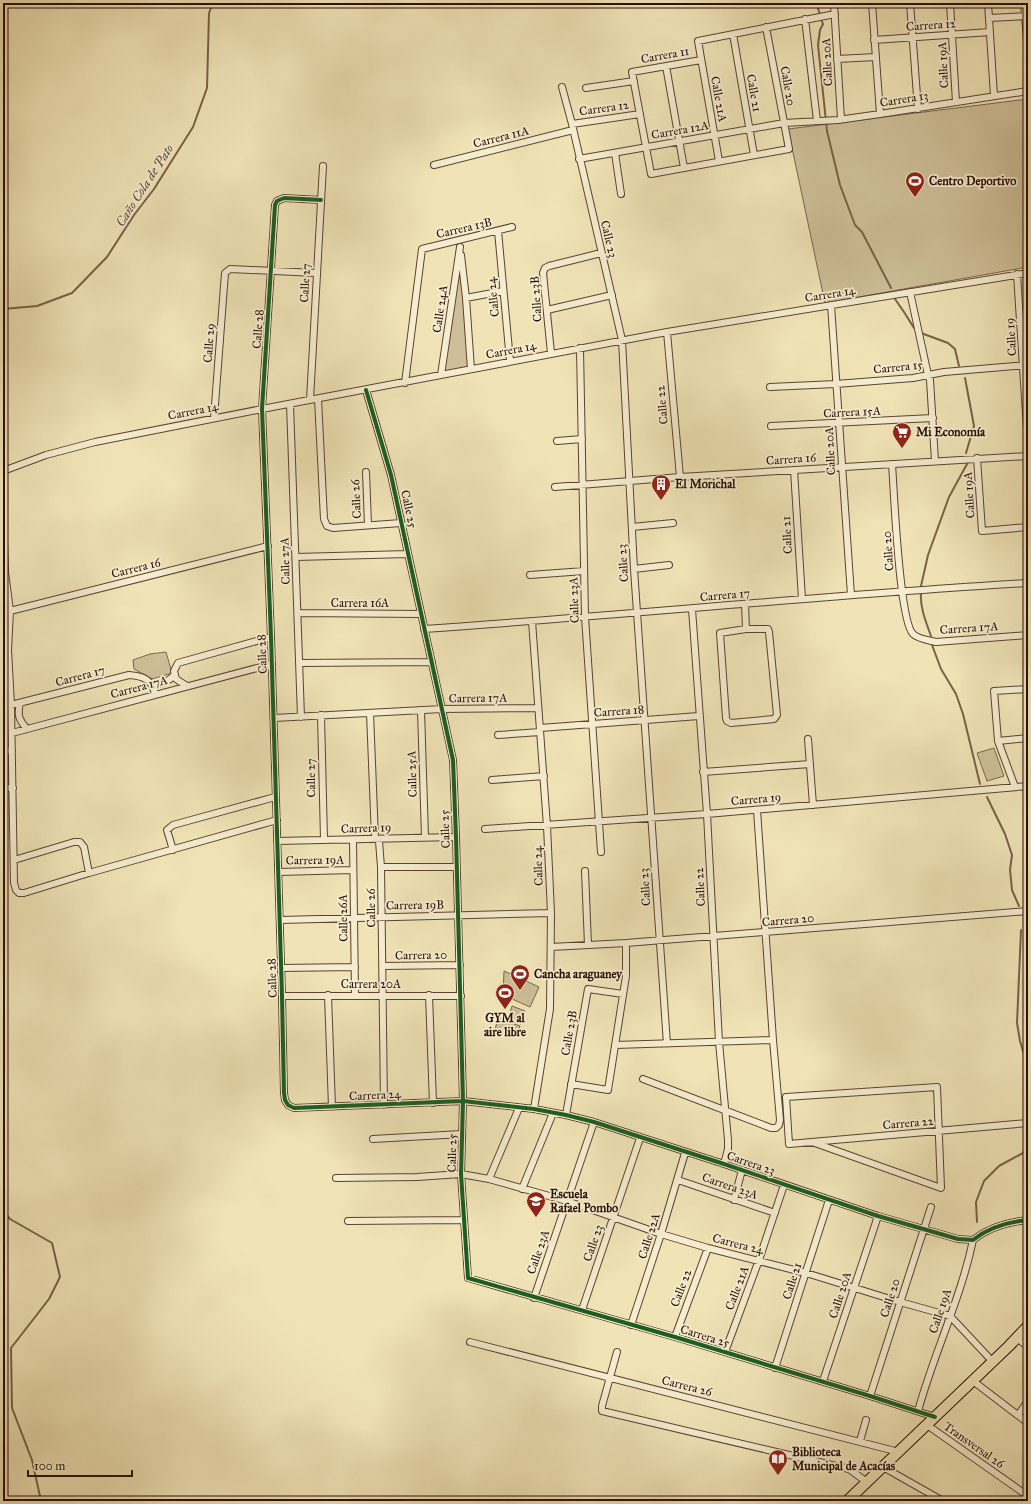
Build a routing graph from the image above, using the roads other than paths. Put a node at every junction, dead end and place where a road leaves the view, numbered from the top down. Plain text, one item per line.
1 (872, 3) edge
2 (910, 3) edge
3 (950, 3) edge
4 (988, 3) edge
5 (1024, 3) edge
6 (837, 4) edge
7 (835, 14) junction
8 (1027, 16) edge
9 (989, 18) junction
10 (805, 19) junction
11 (766, 27) junction
12 (990, 32) junction
13 (732, 34) junction
14 (952, 35) junction
15 (913, 37) junction
16 (874, 40) junction
17 (1028, 54) edge
18 (876, 57) junction
19 (837, 59) junction
20 (701, 60) junction
21 (666, 66) junction
22 (634, 80) junction
23 (562, 87) dead end
24 (586, 88) dead end
25 (1028, 91) edge
26 (994, 96) junction
27 (956, 102) junction
28 (918, 109) junction
29 (640, 114) junction
30 (880, 114) junction
31 (840, 119) junction
32 (819, 121) junction
33 (784, 124) junction
34 (572, 127) junction
35 (749, 129) junction
36 (715, 136) junction
37 (680, 142) junction
38 (646, 148) junction
39 (614, 153) junction
40 (754, 155) junction
41 (579, 159) junction
42 (719, 162) junction
43 (434, 165) dead end
44 (323, 166) dead end
45 (684, 168) junction
46 (622, 194) dead end
47 (321, 200) junction
48 (512, 227) dead end
49 (498, 232) junction
50 (459, 244) junction
51 (601, 253) junction
52 (272, 272) junction
53 (1028, 272) edge
54 (316, 273) junction
55 (1017, 274) junction
56 (503, 291) junction
57 (910, 292) junction
58 (612, 295) junction
59 (466, 298) junction
60 (831, 305) junction
61 (547, 310) junction
62 (667, 332) junction
63 (622, 340) junction
64 (580, 348) junction
65 (551, 353) junction
66 (510, 361) junction
67 (1026, 366) edge
68 (471, 369) junction
69 (441, 375) junction
70 (928, 375) junction
71 (405, 382) junction
72 (836, 384) junction
73 (770, 387) dead end
74 (366, 390) junction
75 (318, 399) junction
76 (310, 400) junction
77 (290, 404) junction
78 (262, 409) junction
79 (214, 418) junction
80 (933, 418) junction
81 (839, 424) junction
82 (771, 426) dead end
83 (582, 440) junction
84 (557, 441) dead end
85 (1028, 445) edge
86 (1028, 456) edge
87 (977, 458) junction
88 (935, 461) junction
89 (892, 464) junction
90 (841, 467) junction
91 (3, 470) edge
92 (794, 470) junction
93 (366, 472) dead end
94 (680, 477) junction
95 (629, 481) junction
96 (582, 485) junction
97 (555, 487) dead end
98 (3, 514) edge
99 (401, 523) junction
100 (673, 523) dead end
101 (368, 525) junction
102 (632, 527) junction
103 (1028, 527) edge
104 (268, 546) junction
105 (408, 554) junction
106 (296, 557) junction
107 (669, 565) dead end
108 (634, 569) junction
109 (584, 572) junction
110 (530, 576) dead end
111 (1028, 583) edge
112 (902, 590) junction
113 (850, 595) junction
114 (802, 599) junction
115 (746, 604) junction
116 (692, 609) junction
117 (10, 611) junction
118 (298, 613) junction
119 (637, 613) junction
120 (421, 614) junction
121 (585, 617) junction
122 (532, 621) junction
123 (424, 629) junction
124 (746, 629) junction
125 (913, 634) joint
126 (1028, 635) edge
127 (271, 637) junction
128 (6, 651) edge
129 (432, 662) junction
130 (299, 663) junction
131 (272, 664) junction
132 (174, 675) junction
133 (152, 684) junction
134 (187, 686) junction
135 (1028, 689) edge
136 (155, 694) junction
137 (20, 703) junction
138 (3, 706) edge
139 (11, 706) junction
140 (538, 708) junction
141 (442, 709) junction
142 (421, 710) junction
143 (370, 713) junction
144 (321, 715) junction
145 (699, 716) junction
146 (301, 717) junction
147 (274, 718) junction
148 (645, 720) junction
149 (593, 724) junction
150 (28, 729) junction
151 (540, 730) junction
152 (12, 733) junction
153 (498, 735) dead end
154 (1028, 738) edge
155 (808, 739) dead end
156 (998, 740) junction
157 (12, 750) junction
158 (3, 751) edge
159 (810, 764) junction
160 (703, 772) junction
161 (544, 776) junction
162 (492, 780) dead end
163 (1028, 786) edge
164 (1015, 787) junction
165 (3, 788) edge
166 (13, 788) junction
167 (276, 796) junction
168 (814, 805) junction
169 (757, 810) junction
170 (707, 814) junction
171 (652, 818) junction
172 (277, 820) junction
173 (599, 822) junction
174 (547, 826) junction
175 (485, 829) dead end
176 (425, 837) junction
177 (456, 837) junction
178 (375, 838) junction
179 (324, 840) junction
180 (353, 840) junction
181 (277, 842) junction
182 (173, 850) junction
183 (601, 852) dead end
184 (14, 860) junction
185 (380, 867) junction
186 (456, 867) junction
187 (353, 870) junction
188 (585, 871) dead end
189 (278, 872) junction
190 (89, 873) junction
191 (1028, 911) edge
192 (551, 913) junction
193 (458, 915) junction
194 (382, 917) junction
195 (354, 918) junction
196 (280, 920) junction
197 (765, 932) junction
198 (713, 937) junction
199 (660, 940) junction
200 (626, 943) junction
201 (588, 945) junction
202 (551, 947) junction
203 (460, 965) junction
204 (383, 966) junction
205 (355, 967) junction
206 (282, 968) junction
207 (623, 994) junction
208 (328, 995) junction
209 (356, 995) junction
210 (282, 996) junction
211 (382, 996) junction
212 (430, 996) junction
213 (461, 996) junction
214 (772, 1040) junction
215 (719, 1042) junction
216 (667, 1044) junction
217 (615, 1045) junction
218 (643, 1079) dead end
219 (571, 1084) junction
220 (463, 1101) junction
221 (433, 1103) junction
222 (288, 1105) joint
223 (384, 1105) junction
224 (332, 1107) junction
225 (519, 1108) junction
226 (534, 1109) junction
227 (726, 1111) junction
228 (553, 1113) junction
229 (566, 1115) junction
230 (594, 1122) junction
231 (1028, 1123) edge
232 (939, 1131) junction
233 (462, 1134) junction
234 (640, 1138) junction
235 (373, 1139) dead end
236 (812, 1142) junction
237 (685, 1152) junction
238 (724, 1164) junction
239 (742, 1170) junction
240 (461, 1174) junction
241 (336, 1178) dead end
242 (489, 1180) junction
243 (678, 1180) junction
244 (784, 1185) junction
245 (522, 1189) junction
246 (732, 1199) junction
247 (829, 1200) junction
248 (567, 1201) junction
249 (931, 1207) dead end
250 (775, 1213) junction
251 (878, 1216) junction
252 (614, 1217) junction
253 (464, 1220) junction
254 (1028, 1220) edge
255 (348, 1221) dead end
256 (924, 1229) junction
257 (661, 1234) junction
258 (973, 1240) junction
259 (708, 1248) junction
260 (760, 1260) junction
261 (806, 1273) junction
262 (468, 1278) joint
263 (854, 1288) junction
264 (534, 1298) junction
265 (900, 1302) junction
266 (582, 1310) junction
267 (950, 1316) junction
268 (631, 1325) junction
269 (1028, 1326) edge
270 (675, 1337) junction
271 (1017, 1338) junction
272 (470, 1342) dead end
273 (1028, 1347) edge
274 (617, 1352) dead end
275 (725, 1352) junction
276 (993, 1362) junction
277 (775, 1368) junction
278 (610, 1378) junction
279 (823, 1381) junction
280 (973, 1381) junction
281 (870, 1396) junction
282 (1028, 1401) edge
283 (918, 1411) junction
284 (1018, 1415) junction
285 (935, 1417) junction
286 (866, 1420) dead end
287 (1028, 1423) edge
288 (927, 1425) junction
289 (860, 1441) junction
290 (898, 1452) junction
291 (883, 1467) junction
292 (867, 1482) junction
293 (1028, 1496) edge
294 (848, 1501) edge
295 (943, 1501) edge

1 - 16 street
2 - 15 street
3 - 14 street, Calle 19A
4 - 9 street
5 - 8 street
6 - 7 street, Calle 20A
7 - 10 street
7 - 19 street, Calle 20A
8 - 9 street
8 - 17 street
9 - 12 street
10 - 11 street
10 - 32 street
11 - 13 street
11 - 33 street, Calle 20
12 - 14 street, Carrera 12
12 - 26 street
13 - 20 street, Calle 21A
13 - 35 street, Calle 21
14 - 15 street, Carrera 12
14 - 27 street, Calle 19A
15 - 16 street, Carrera 12
15 - 28 street
16 - 18 street
18 - 19 street
18 - 30 street
19 - 31 street, Calle 20A
20 - 21 street, Carrera 11
20 - 36 street, Calle 21A
21 - 22 street, Carrera 11
21 - 37 street
22 - 24 street
22 - 29 street
23 - 34 street, Calle 23
25 - 26 street, Carrera 13
26 - 27 street, Carrera 13
27 - 28 street, Carrera 13
28 - 30 street, Carrera 13
29 - 34 street, Carrera 12
29 - 38 street
30 - 31 street, Carrera 13
31 - 32 street, Carrera 13
32 - 33 street, Carrera 13
33 - 35 street, Carrera 12A
33 - 40 street, Calle 20
34 - 41 street, Calle 23
34 - 43 street, Carrera 11A
35 - 36 street, Carrera 12A
35 - 40 street, Calle 21
36 - 37 street, Carrera 12A
36 - 42 street, Calle 21A
37 - 38 street, Carrera 12A
37 - 45 street
38 - 39 street, Carrera 12A
38 - 45 street
39 - 41 street, Carrera 12A
39 - 46 street
40 - 42 street
41 - 51 street, Calle 23
42 - 45 street
44 - 47 street, Calle 27
47 - 52 street, Calle 28
47 - 54 street, Calle 27
48 - 49 street, Carrera 13B
49 - 50 street, Carrera 13B
49 - 56 street, Calle 24
50 - 59 street
50 - 69 street, Calle 24A
50 - 71 street, Carrera 13B
51 - 58 street, Calle 23
51 - 61 street, Calle 23B
52 - 54 street
52 - 78 street, Calle 28
52 - 79 street, Calle 29
53 - 55 street, Carrera 14
54 - 76 street, Calle 27
55 - 57 street, Carrera 14
55 - 67 street, Calle 19
56 - 59 street
56 - 66 street, Calle 24
57 - 60 street, Carrera 14
57 - 70 street
58 - 61 street
58 - 63 street, Calle 23
59 - 68 street
60 - 62 street, Carrera 14
60 - 72 street, Calle 20A
61 - 65 street, Calle 23B
62 - 63 street, Carrera 14
62 - 94 street, Calle 22
63 - 64 street, Carrera 14
63 - 95 street, Calle 23
64 - 65 street, Carrera 14
64 - 83 street, Calle 23A
65 - 66 street, Carrera 14
66 - 68 street, Carrera 14
67 - 70 street, Carrera 15
67 - 85 street, Calle 19
68 - 69 street, Carrera 14
69 - 71 street, Carrera 14
70 - 72 street, Carrera 15
70 - 80 street
71 - 74 street, Carrera 14
72 - 73 street, Carrera 15
72 - 81 street, Calle 20A
74 - 75 street, Carrera 14
74 - 99 street, Calle 25
75 - 76 street, Carrera 14
75 - 101 street
76 - 77 street, Carrera 14
77 - 78 street, Carrera 14
77 - 106 street, Calle 27A
78 - 79 street, Carrera 14
78 - 104 street, Calle 28
79 - 91 street, Carrera 14
80 - 81 street, Carrera 15A
80 - 88 street
81 - 82 street, Carrera 15A
81 - 90 street, Calle 20A
83 - 84 street
83 - 96 street, Calle 23A
86 - 87 street, Carrera 16
87 - 88 street, Carrera 16
87 - 103 street, Calle 19A
88 - 89 street, Carrera 16
89 - 90 street, Carrera 16
89 - 112 street, Calle 20
90 - 92 street, Carrera 16
90 - 113 street, Calle 20A
92 - 94 street, Carrera 16
92 - 114 street, Calle 21
93 - 101 street, Calle 26
94 - 95 street, Carrera 16
95 - 96 street, Carrera 16
95 - 102 street, Calle 23
96 - 97 street, Carrera 16
96 - 109 street, Calle 23A
98 - 117 street
99 - 101 street
99 - 105 street, Calle 25
100 - 102 street
102 - 108 street, Calle 23
104 - 117 street, Carrera 16
104 - 127 street, Calle 28
105 - 106 street
105 - 120 street, Calle 25
106 - 118 street, Calle 27A
107 - 108 street
108 - 119 street, Calle 23
109 - 110 street
109 - 121 street, Calle 23A
111 - 112 street, Carrera 17
112 - 113 street, Carrera 17
112 - 125 street, Calle 20
113 - 114 street, Carrera 17
114 - 115 street, Carrera 17
115 - 116 street, Carrera 17
115 - 124 street
116 - 119 street, Carrera 17
116 - 145 street, Calle 22
117 - 128 street
118 - 120 street, Carrera 16A
118 - 130 street, Calle 27A
119 - 121 street, Carrera 17
119 - 148 street, Calle 23
120 - 123 street, Calle 25
121 - 122 street, Carrera 17
121 - 149 street, Calle 23A
122 - 123 street, Carrera 17
122 - 140 street, Calle 24
123 - 129 street, Calle 25
124 - 124 street
125 - 126 street, Carrera 17A
127 - 131 street, Calle 28
127 - 132 street
128 - 139 street
129 - 130 street
129 - 141 street, Calle 25
130 - 146 street, Calle 27A
131 - 134 street, Carrera 17A
131 - 147 street, Calle 28
132 - 133 street
132 - 134 street
133 - 136 street
133 - 137 street, Carrera 17
134 - 136 street, Carrera 17A
135 - 156 street
136 - 150 street, Carrera 17A
137 - 139 street, Carrera 17
137 - 150 street
138 - 139 street, Carrera 17
139 - 152 street
140 - 141 street, Carrera 17A
140 - 151 street, Calle 24
141 - 142 street, Carrera 17A
141 - 177 street, Calle 25
142 - 143 street, Carrera 17A
142 - 176 street, Calle 25A
143 - 144 street, Carrera 17A
143 - 178 street, Calle 26
144 - 146 street, Carrera 17A
144 - 179 street, Calle 27
145 - 148 street, Carrera 18
145 - 160 street, Calle 22
146 - 147 street, Carrera 17A
147 - 167 street, Calle 28
148 - 149 street, Carrera 18
148 - 171 street, Calle 23
149 - 151 street, Carrera 18
149 - 173 street, Calle 23A
150 - 152 street, Carrera 17A
151 - 153 street, Carrera 18
151 - 161 street, Calle 24
152 - 157 street
154 - 156 street
155 - 159 street
156 - 164 street
157 - 158 street
157 - 166 street
159 - 160 street
159 - 168 street
160 - 170 street, Calle 22
161 - 162 street
161 - 174 street, Calle 24
163 - 164 street, Carrera 19
164 - 168 street, Carrera 19
165 - 166 street
166 - 184 street
167 - 172 street, Calle 28
167 - 182 street
168 - 169 street, Carrera 19
169 - 170 street, Carrera 19
169 - 197 street
170 - 171 street, Carrera 19
170 - 198 street, Calle 22
171 - 173 street, Carrera 19
171 - 199 street, Calle 23
172 - 181 street, Calle 28
172 - 182 street
173 - 174 street, Carrera 19
173 - 183 street, Calle 23A
174 - 175 street, Carrera 19
174 - 192 street, Calle 24
176 - 177 street, Carrera 19
176 - 178 street, Carrera 19
177 - 186 street, Calle 25
178 - 180 street, Carrera 19
178 - 185 street, Calle 26
179 - 180 street, Carrera 19
179 - 181 street, Carrera 19
180 - 187 street, Calle 26A
181 - 189 street, Calle 28
182 - 190 street
184 - 190 street
184 - 190 street
185 - 186 street
185 - 194 street, Calle 26
186 - 193 street, Calle 25
187 - 189 street, Carrera 19A
187 - 195 street, Calle 26A
188 - 201 street
189 - 196 street, Calle 28
191 - 197 street, Carrera 20
192 - 193 street, Carrera 19B
192 - 202 street, Calle 24
193 - 194 street, Carrera 19B
193 - 203 street, Calle 25
194 - 195 street, Carrera 19B
194 - 204 street, Calle 26
195 - 196 street, Carrera 19B
195 - 205 street, Calle 26A
196 - 206 street, Calle 28
197 - 198 street, Carrera 20
197 - 214 street
198 - 199 street, Carrera 20
198 - 215 street, Calle 22
199 - 200 street, Carrera 20
199 - 216 street, Calle 23
200 - 201 street, Carrera 20
200 - 207 street
201 - 202 street, Carrera 20
202 - 226 street, Calle 24
203 - 204 street, Carrera 20
203 - 213 street, Calle 25
204 - 211 street, Calle 26
205 - 206 street
205 - 209 street, Calle 26A
206 - 210 street, Calle 28
207 - 217 street
207 - 219 street, Calle 23B
208 - 209 street, Carrera 20A
208 - 210 street, Carrera 20A
208 - 224 street
209 - 211 street, Carrera 20A
210 - 222 street, Calle 28
211 - 212 street, Carrera 20A
211 - 223 street, Calle 26
212 - 213 street, Carrera 20A
212 - 221 street
213 - 220 street, Calle 25
214 - 215 street
214 - 227 street
215 - 216 street
215 - 227 street, Calle 22
216 - 217 street
217 - 219 street
218 - 227 street
219 - 229 street, Calle 23B
220 - 221 street, Carrera 24
220 - 225 street, Carrera 23
220 - 233 street, Calle 25
221 - 223 street, Carrera 24
222 - 224 street, Carrera 24
223 - 224 street, Carrera 24
225 - 226 street, Carrera 23
225 - 242 street
226 - 228 street, Carrera 23
227 - 238 street, Calle 22
228 - 229 street, Carrera 23
228 - 245 street
229 - 230 street, Carrera 23
230 - 234 street, Carrera 23
230 - 248 street, Calle 23A
231 - 232 street, Carrera 22
232 - 236 street, Carrera 22
232 - 236 street
232 - 236 street, Carrera 22
233 - 235 street
233 - 240 street, Calle 25
234 - 237 street, Carrera 23
234 - 252 street, Calle 23
237 - 238 street, Carrera 23
237 - 243 street, Calle 22A
238 - 239 street, Carrera 23
239 - 244 street, Carrera 23
239 - 246 street
240 - 241 street, Carrera 24
240 - 242 street, Carrera 24
240 - 253 street, Calle 25
242 - 245 street, Carrera 24
243 - 246 street, Carrera 23A
243 - 257 street, Calle 22A
244 - 247 street, Carrera 23
244 - 250 street, Calle 21A
245 - 248 street, Carrera 24
246 - 250 street, Carrera 23A
247 - 251 street, Carrera 23
247 - 261 street, Calle 21
248 - 252 street, Carrera 24
248 - 264 street, Calle 23A
249 - 256 street, Calle 20
250 - 260 street, Calle 21A
251 - 256 street, Carrera 23
251 - 263 street, Calle 20A
252 - 257 street, Carrera 24
252 - 266 street, Calle 23
253 - 255 street
253 - 262 street, Calle 25
254 - 258 street
256 - 258 street, Carrera 23
256 - 265 street, Calle 20
257 - 259 street, Carrera 24
257 - 268 street, Calle 22A
258 - 267 street, Calle 19A
259 - 260 street, Carrera 24
259 - 270 street, Calle 22
260 - 261 street, Carrera 24
260 - 275 street, Calle 21A
261 - 263 street, Carrera 24
261 - 277 street, Calle 21
262 - 264 street, Carrera 25
263 - 265 street, Carrera 24
263 - 279 street, Calle 20A
264 - 266 street, Carrera 25
265 - 267 street, Carrera 24
265 - 281 street, Calle 20
266 - 268 street, Carrera 25
267 - 276 street
267 - 283 street, Calle 19A
268 - 270 street, Carrera 25
269 - 271 main road
270 - 275 street, Carrera 25
271 - 273 street
271 - 276 main road
272 - 278 street, Carrera 26
274 - 278 street
275 - 277 street, Carrera 25
276 - 280 main road
277 - 279 street, Carrera 25
278 - 289 street, Carrera 26
278 - 292 street
279 - 281 street, Carrera 25
280 - 284 street
280 - 285 main road
281 - 283 street, Carrera 25
282 - 284 street
283 - 285 street, Carrera 25
284 - 287 street
285 - 288 main road
286 - 289 street
288 - 290 main road
288 - 293 street, Transversal 26
289 - 290 street, Carrera 26
290 - 291 main road
291 - 292 main road
291 - 295 street
292 - 294 main road

